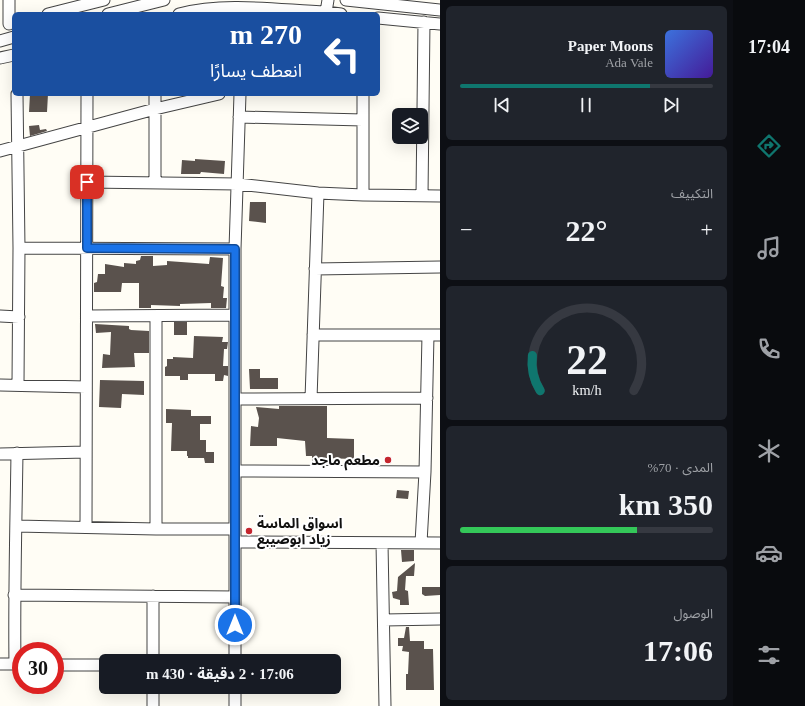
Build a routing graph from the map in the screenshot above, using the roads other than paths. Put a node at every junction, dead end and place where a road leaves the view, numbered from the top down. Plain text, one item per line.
1 (9, 0) edge
2 (104, 0) edge
3 (164, 0) edge
4 (328, 0) edge
5 (346, 0) edge
6 (421, 0) edge
7 (82, 3) edge
8 (408, 6) junction
9 (440, 10) edge
10 (242, 11) edge
11 (54, 12) edge
12 (116, 12) edge
13 (186, 12) edge
14 (326, 12) joint
15 (380, 18) edge
16 (424, 22) junction
17 (8, 24) edge
18 (440, 24) edge
19 (12, 38) edge
20 (0, 41) edge
21 (12, 55) edge
22 (0, 58) edge
23 (17, 96) edge
24 (87, 96) edge
25 (155, 96) edge
26 (211, 96) edge
27 (240, 96) edge
28 (364, 96) edge
29 (155, 109) junction
30 (239, 117) junction
31 (363, 120) junction
32 (87, 127) junction
33 (18, 146) junction
34 (0, 151) edge
35 (87, 182) junction
36 (155, 183) junction
37 (238, 184) junction
38 (318, 193) junction
39 (363, 195) junction
40 (422, 196) junction
41 (440, 196) edge
42 (19, 248) junction
43 (87, 248) junction
44 (235, 249) junction
45 (440, 267) edge
46 (315, 269) junction
47 (235, 315) junction
48 (0, 316) edge
49 (86, 316) junction
50 (156, 316) junction
51 (19, 317) junction
52 (313, 335) junction
53 (428, 335) junction
54 (440, 335) edge
55 (0, 385) edge
56 (18, 386) junction
57 (86, 387) junction
58 (427, 398) junction
59 (235, 399) junction
60 (310, 399) junction
61 (86, 452) junction
62 (16, 453) junction
63 (0, 454) edge
64 (235, 471) junction
65 (425, 472) junction
66 (16, 526) junction
67 (86, 527) junction
68 (235, 528) junction
69 (156, 529) junction
70 (235, 542) junction
71 (382, 543) junction
72 (421, 543) junction
73 (440, 543) edge
74 (14, 595) junction
75 (153, 596) junction
76 (235, 597) junction
77 (440, 619) edge
78 (384, 620) junction
79 (17, 642) edge
80 (153, 654) edge
81 (235, 654) edge
82 (0, 664) edge
83 (12, 664) edge
84 (64, 665) edge
85 (99, 665) edge
86 (153, 694) edge
87 (236, 694) edge
88 (153, 706) edge
89 (236, 706) edge
90 (385, 706) edge

1 - 17 street
2 - 7 street
3 - 12 street
4 - 14 street
5 - 8 street
6 - 8 street
7 - 11 street
8 - 9 street
10 - 13 street
10 - 14 street
15 - 16 street
16 - 18 street
16 - 40 street
19 - 20 street
21 - 22 street
23 - 33 street
24 - 32 street
25 - 29 street
26 - 29 street
27 - 30 street
28 - 31 street
29 - 32 street
29 - 36 street
30 - 31 street
30 - 37 street
31 - 39 street
32 - 33 street
32 - 35 street
33 - 34 street
33 - 42 street
35 - 36 street
35 - 43 street
36 - 37 street
37 - 38 street
37 - 44 street
38 - 39 street
38 - 46 street
39 - 40 street
40 - 41 street
42 - 43 street
42 - 51 street
43 - 44 street
43 - 49 street
44 - 47 street
45 - 46 street
46 - 52 street
47 - 50 street
47 - 59 street
48 - 51 street
49 - 50 street
49 - 57 street
50 - 69 street
51 - 56 street
52 - 53 street
52 - 60 street
53 - 54 street
53 - 58 street
55 - 56 street
56 - 57 street
57 - 61 street
58 - 60 street
58 - 65 street
59 - 60 street
59 - 64 street
61 - 62 street
61 - 67 street
62 - 63 street
62 - 66 street
64 - 65 street
64 - 68 street
65 - 72 street
66 - 67 street
66 - 74 street
67 - 69 street
68 - 69 street
68 - 70 street
70 - 71 street
70 - 76 street
71 - 72 street
71 - 78 street
72 - 73 street
74 - 75 street
74 - 79 street
75 - 76 street
75 - 80 street
76 - 81 street
77 - 78 street
78 - 90 street
82 - 83 street
84 - 85 street
86 - 88 street
87 - 89 street

